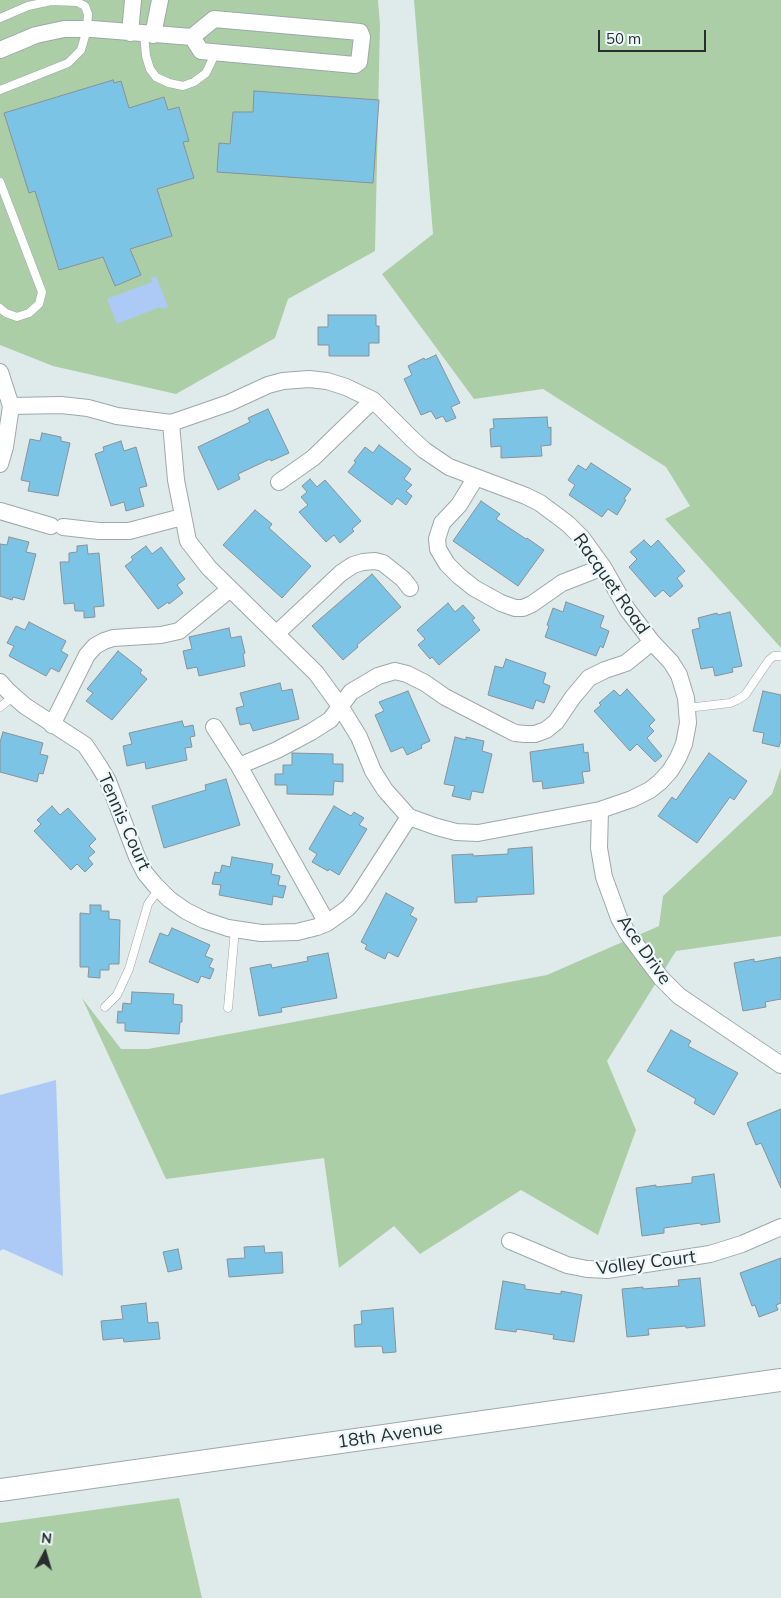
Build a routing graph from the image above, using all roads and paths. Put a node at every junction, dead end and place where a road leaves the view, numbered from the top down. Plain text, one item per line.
1 (133, 0) edge
2 (160, 0) edge
3 (0, 18) edge
4 (87, 29) junction
5 (142, 34) junction
6 (192, 37) junction
7 (0, 50) edge
8 (216, 52) junction
9 (0, 90) edge
10 (0, 182) edge
11 (0, 308) edge
12 (0, 372) edge
13 (373, 400) junction
14 (11, 406) junction
15 (171, 423) junction
16 (0, 464) edge
17 (476, 477) junction
18 (279, 482) dead end
19 (0, 511) edge
20 (182, 517) junction
21 (603, 567) junction
22 (410, 588) dead end
23 (230, 589) junction
24 (276, 634) junction
25 (652, 642) junction
26 (781, 656) edge
27 (0, 682) edge
28 (14, 696) junction
29 (340, 706) junction
30 (0, 707) edge
31 (687, 708) junction
32 (52, 725) junction
33 (214, 727) dead end
34 (239, 766) junction
35 (600, 810) junction
36 (409, 817) junction
37 (159, 890) junction
38 (327, 923) junction
39 (235, 929) junction
40 (105, 1007) dead end
41 (228, 1008) dead end
42 (781, 1065) edge
43 (781, 1227) edge
44 (510, 1241) dead end
45 (781, 1380) edge
46 (0, 1490) edge

1 - 5 street
2 - 5 street
3 - 4 lane
4 - 5 street
4 - 7 street
4 - 9 lane
5 - 6 street
5 - 8 lane
6 - 8 street
6 - 8 street
10 - 11 lane
12 - 14 street
13 - 15 street, Racquet Road
13 - 17 street, Racquet Road
13 - 18 street
14 - 15 street, Racquet Road
14 - 16 street
15 - 20 street, Racquet Road
17 - 21 street, Racquet Road
17 - 21 street
19 - 20 street
20 - 23 street, Racquet Road
21 - 25 street, Racquet Road
22 - 24 street
23 - 24 street, Racquet Road
23 - 32 street
24 - 29 street, Racquet Road
25 - 29 street
25 - 31 street, Racquet Road
26 - 31 lane
27 - 28 street, Tennis Court
28 - 30 lane
28 - 32 street, Tennis Court
29 - 34 street
29 - 36 street, Racquet Road
31 - 35 street, Racquet Road
32 - 37 street, Tennis Court
33 - 34 street
34 - 38 street
35 - 36 street, Racquet Road
35 - 42 street, Ace Drive
36 - 38 street, Tennis Court
37 - 39 street, Tennis Court
37 - 40 lane
38 - 39 street, Tennis Court
39 - 41 lane
43 - 44 street, Volley Court
45 - 46 street, 18th Avenue

